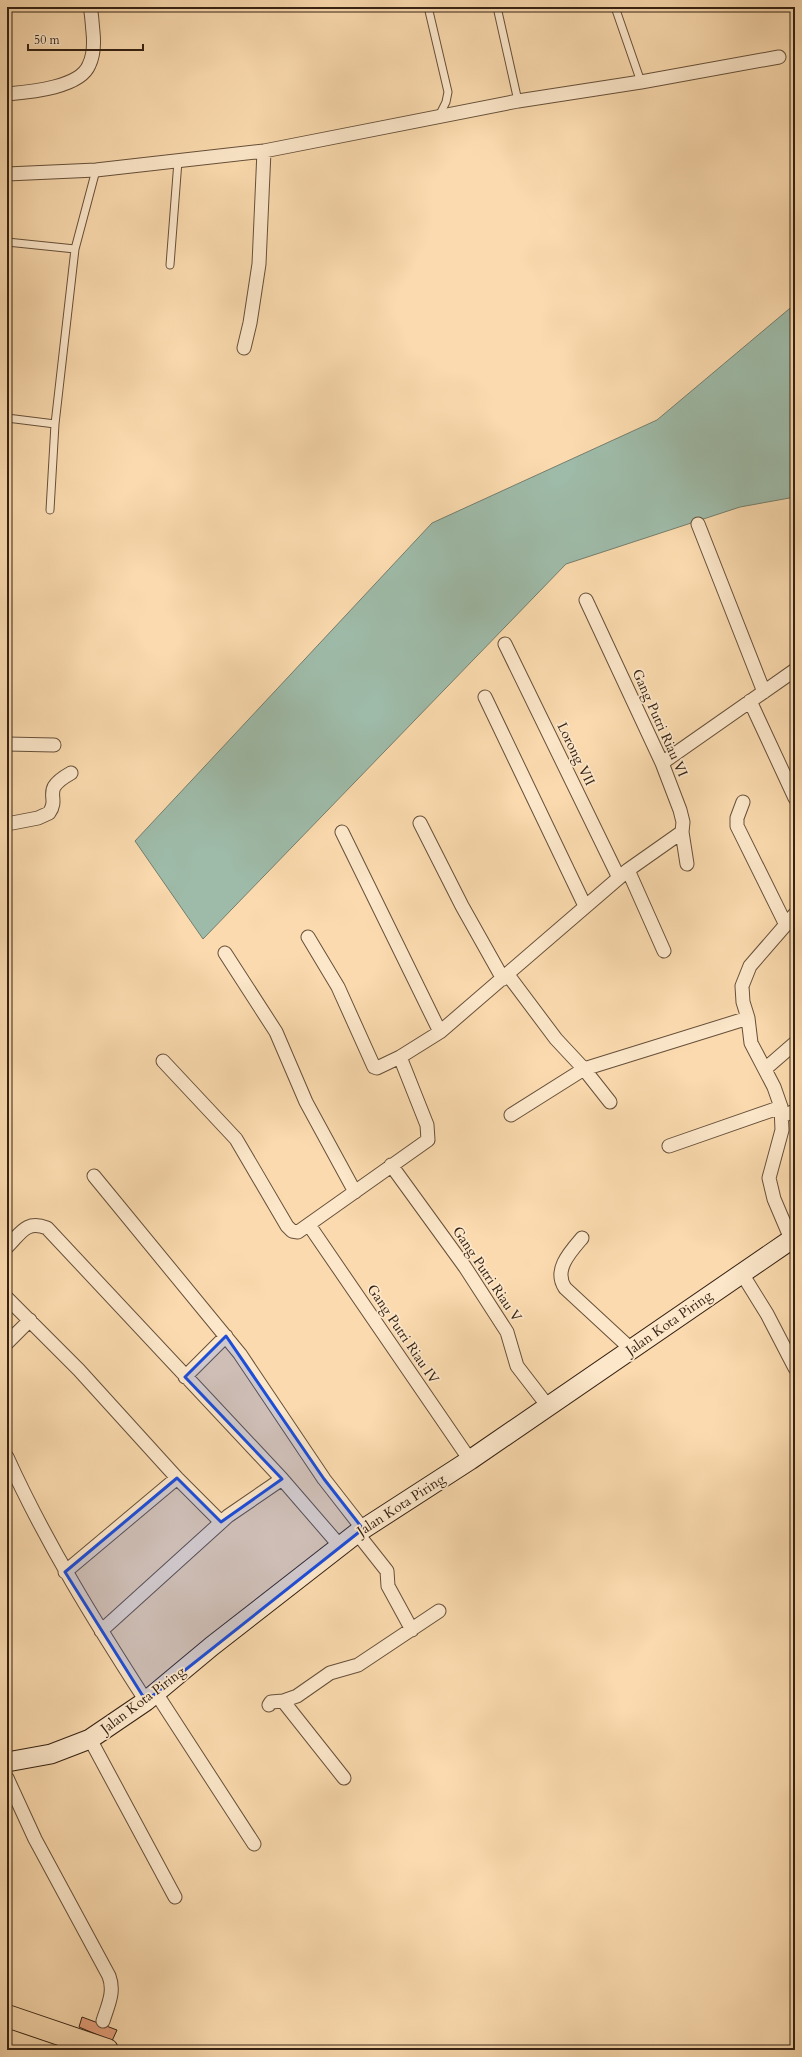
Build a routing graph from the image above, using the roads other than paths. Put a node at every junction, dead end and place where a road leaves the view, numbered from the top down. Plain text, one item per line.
1 (90, 7) edge
2 (497, 7) edge
3 (615, 7) edge
4 (429, 11) dead end
5 (779, 57) dead end
6 (641, 82) junction
7 (7, 94) edge
8 (518, 101) junction
9 (439, 116) junction
10 (264, 151) junction
11 (178, 161) junction
12 (96, 170) junction
13 (7, 174) edge
14 (7, 242) edge
15 (75, 249) junction
16 (170, 265) dead end
17 (244, 348) dead end
18 (7, 418) edge
19 (55, 424) junction
20 (50, 510) dead end
21 (698, 524) dead end
22 (586, 600) dead end
23 (504, 644) dead end
24 (795, 670) edge
25 (764, 692) junction
26 (485, 697) dead end
27 (750, 701) junction
28 (7, 744) edge
29 (54, 745) dead end
30 (662, 763) junction
31 (71, 773) dead end
32 (795, 798) edge
33 (743, 802) dead end
34 (420, 822) dead end
35 (7, 824) edge
36 (342, 832) dead end
37 (682, 832) junction
38 (687, 864) dead end
39 (624, 874) junction
40 (585, 906) junction
41 (795, 914) edge
42 (786, 925) junction
43 (308, 937) dead end
44 (664, 951) dead end
45 (225, 953) dead end
46 (506, 977) junction
47 (748, 1018) junction
48 (440, 1032) junction
49 (795, 1043) edge
50 (400, 1057) junction
51 (163, 1061) dead end
52 (584, 1069) junction
53 (765, 1069) junction
54 (610, 1102) dead end
55 (782, 1111) junction
56 (795, 1111) edge
57 (511, 1115) dead end
58 (669, 1146) dead end
59 (391, 1164) junction
60 (94, 1176) dead end
61 (354, 1192) junction
62 (309, 1225) junction
63 (582, 1238) dead end
64 (793, 1238) edge
65 (7, 1248) edge
66 (741, 1272) junction
67 (7, 1298) edge
68 (30, 1320) junction
69 (226, 1336) junction
70 (7, 1343) edge
71 (631, 1349) junction
72 (795, 1368) edge
73 (185, 1377) junction
74 (547, 1405) junction
75 (7, 1457) edge
76 (470, 1460) junction
77 (177, 1478) junction
78 (282, 1479) junction
79 (221, 1522) junction
80 (360, 1531) junction
81 (340, 1546) junction
82 (65, 1572) junction
83 (439, 1611) dead end
84 (412, 1630) junction
85 (101, 1631) junction
86 (151, 1697) junction
87 (283, 1701) junction
88 (269, 1704) dead end
89 (90, 1739) junction
90 (7, 1762) edge
91 (7, 1778) edge
92 (344, 1778) dead end
93 (254, 1844) dead end
94 (175, 1897) dead end
95 (7, 2016) edge
96 (103, 2021) dead end
97 (7, 2028) edge
98 (63, 2050) edge
99 (107, 2050) edge

1 - 7 street
2 - 8 lane
3 - 6 lane
4 - 9 lane
5 - 6 street
6 - 8 street
8 - 9 street
9 - 10 street
10 - 11 street
10 - 17 street
11 - 12 street
11 - 16 lane
12 - 13 street
12 - 15 lane
14 - 15 lane
15 - 19 lane
18 - 19 lane
19 - 20 lane
21 - 25 street
22 - 30 street, Gang Putri Riau VI
23 - 39 street, Lorong VII
24 - 25 street
25 - 27 street
26 - 40 street
27 - 30 street
27 - 32 street
28 - 29 street
30 - 37 street, Gang Putri Riau VI
31 - 35 street
33 - 42 street
34 - 46 street
36 - 48 street
37 - 38 street, Gang Putri Riau VI
37 - 39 street
39 - 40 street
39 - 44 street, Lorong VII
40 - 46 street
41 - 42 street
42 - 47 street
43 - 50 street
45 - 61 street
46 - 48 street
46 - 52 street
47 - 52 street
47 - 53 street
48 - 50 street
49 - 53 street
50 - 59 street
51 - 62 street
52 - 54 street
52 - 57 street
53 - 55 street
55 - 56 street
55 - 58 street
55 - 64 street
59 - 61 street
59 - 74 street, Gang Putri Riau V
60 - 69 street
61 - 62 street
62 - 76 street, Gang Putri Riau IV
63 - 71 street
64 - 66 street, Jalan Kota Piring
65 - 73 street
66 - 71 street, Jalan Kota Piring
66 - 72 street
67 - 68 street
68 - 70 street
68 - 77 street
69 - 73 street
69 - 80 street
71 - 74 street, Jalan Kota Piring
73 - 78 street
74 - 76 street, Jalan Kota Piring
75 - 82 street
76 - 80 street, Jalan Kota Piring
77 - 79 street
77 - 82 street
78 - 79 street
78 - 81 street
79 - 85 street
80 - 81 street, Jalan Kota Piring
80 - 84 street
81 - 86 street, Jalan Kota Piring
82 - 85 street
83 - 84 street
84 - 87 street
85 - 86 street
86 - 89 street, Jalan Kota Piring
86 - 93 street
87 - 88 street
87 - 92 street
89 - 90 street, Jalan Kota Piring
89 - 94 street
91 - 96 street
95 - 99 highway
97 - 98 highway

